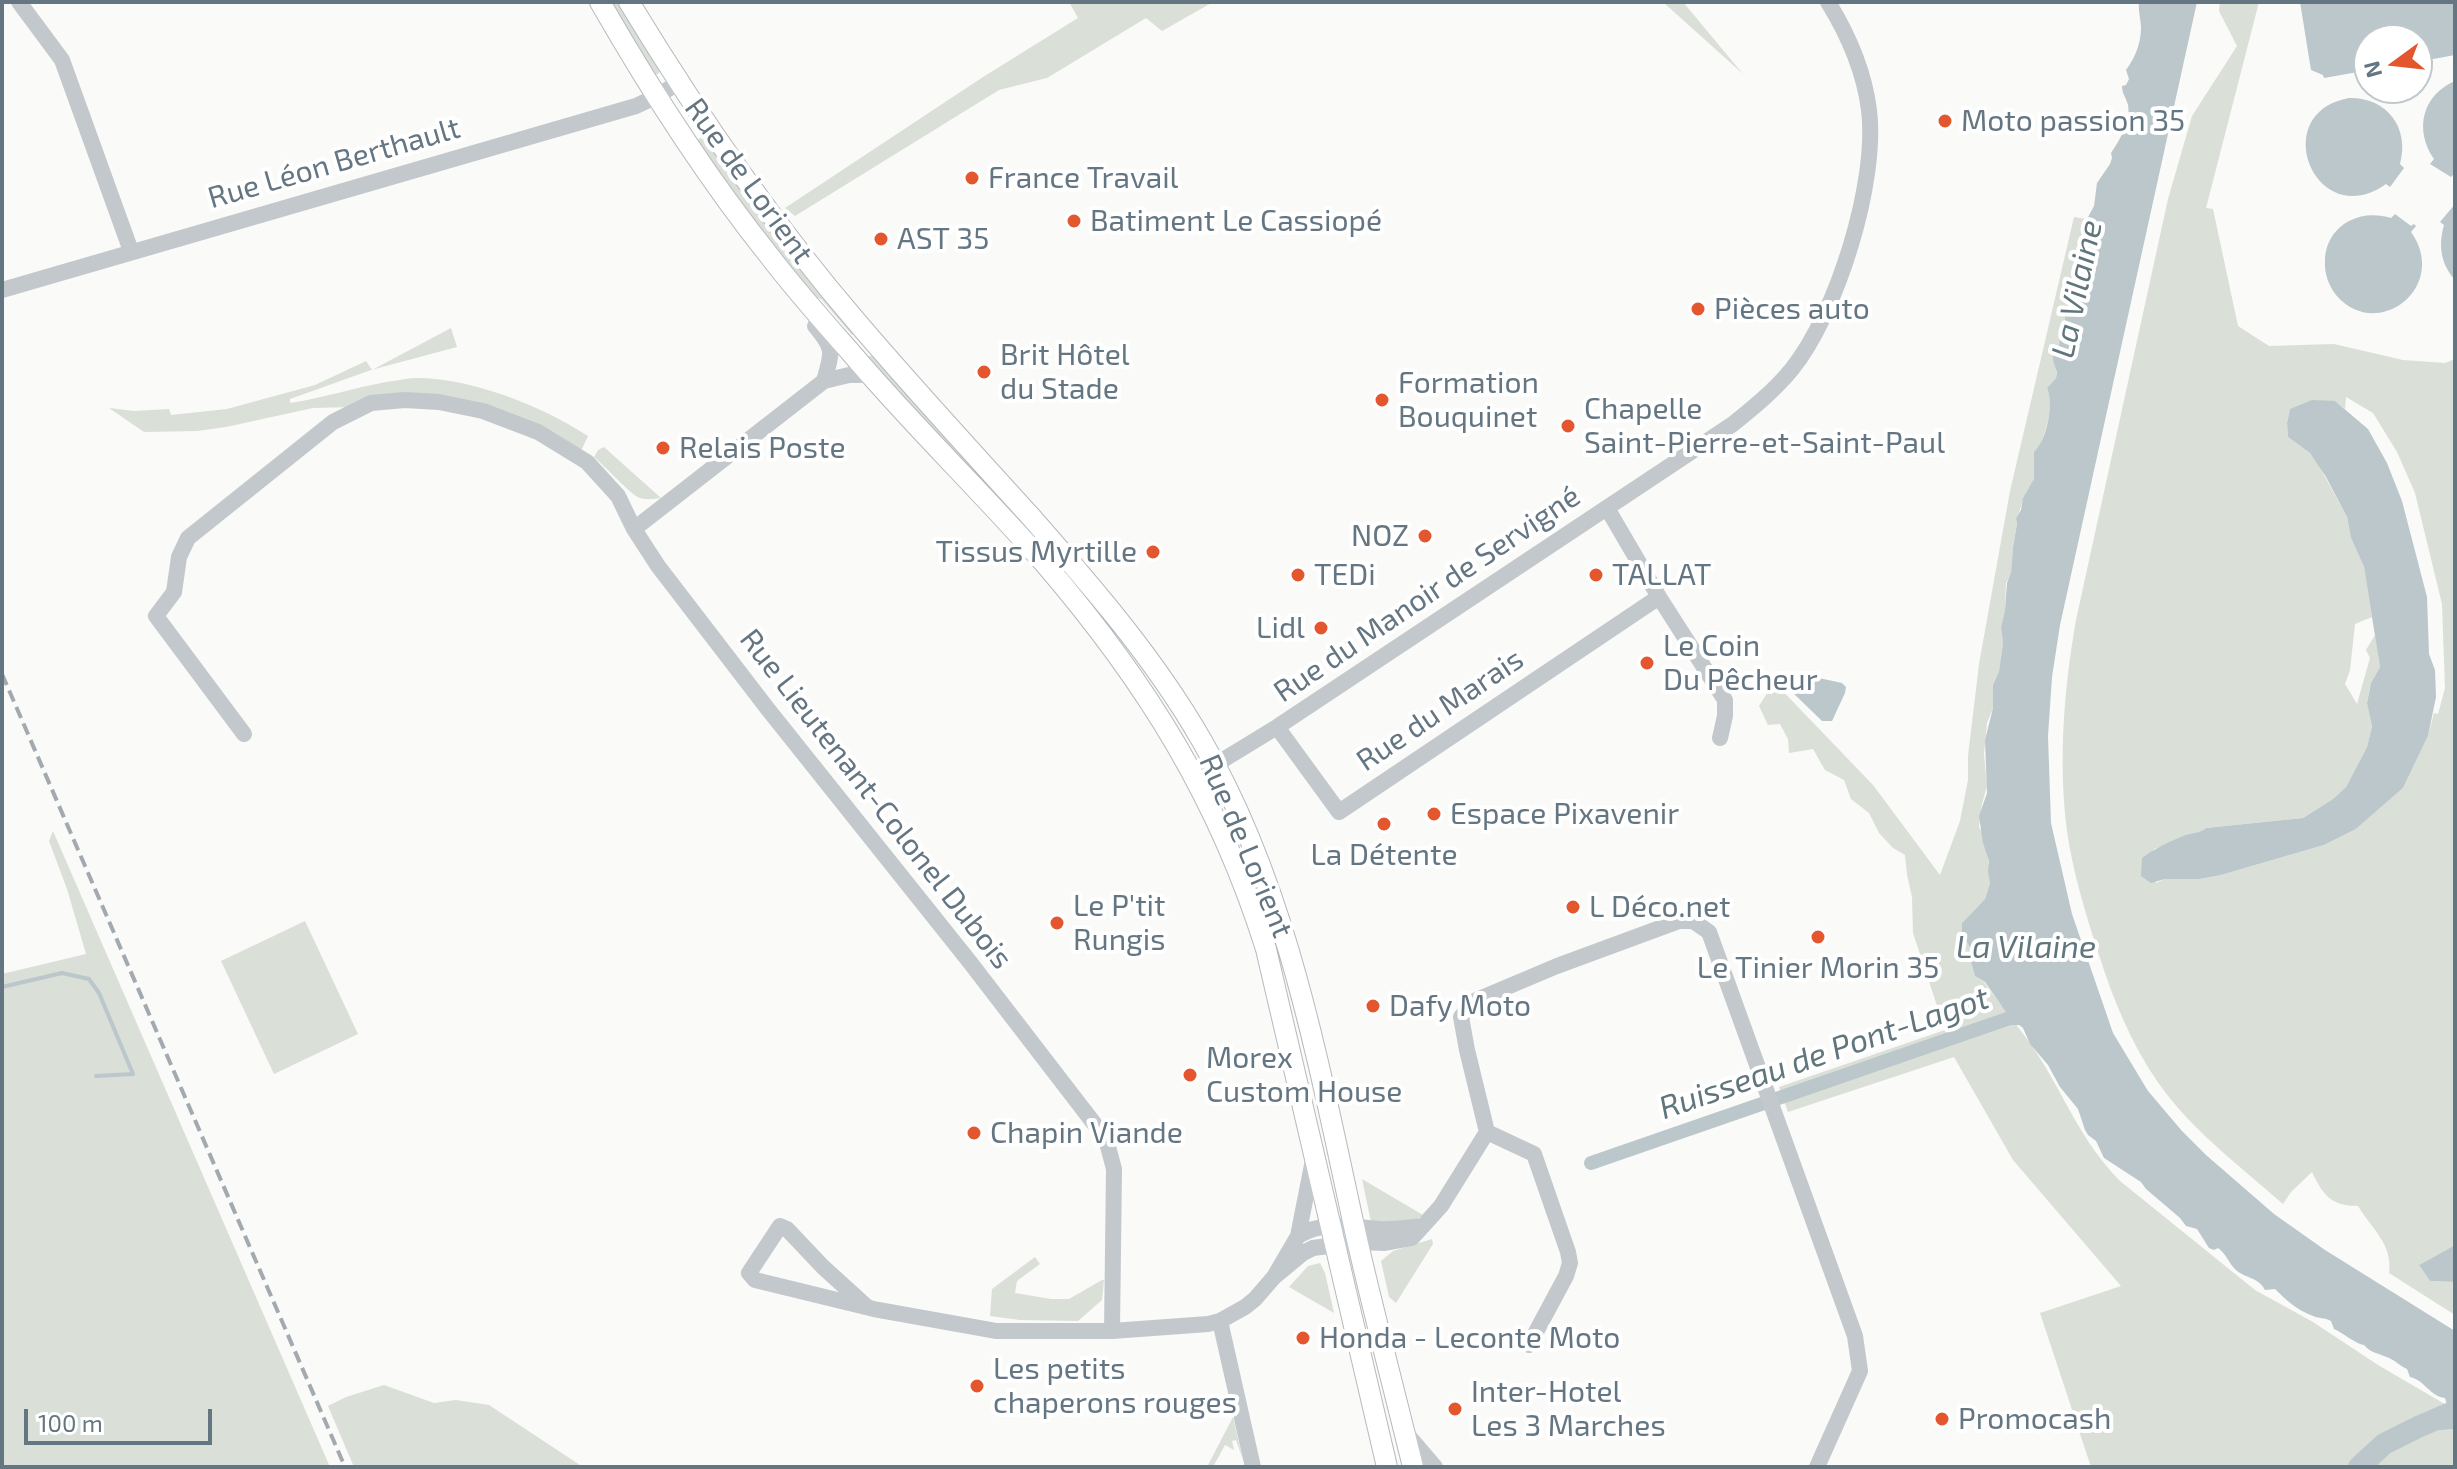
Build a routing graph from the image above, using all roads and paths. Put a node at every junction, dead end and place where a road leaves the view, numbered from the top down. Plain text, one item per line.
1 (19, 2) edge
2 (600, 2) edge
3 (629, 2) edge
4 (1828, 2) edge
5 (678, 83) junction
6 (657, 96) junction
7 (131, 251) junction
8 (771, 259) junction
9 (2, 290) edge
10 (882, 351) junction
11 (853, 356) junction
12 (870, 375) junction
13 (824, 381) junction
14 (1607, 508) junction
15 (634, 529) junction
16 (1052, 557) junction
17 (1659, 597) junction
18 (1277, 727) junction
19 (244, 734) dead end
20 (1720, 738) dead end
21 (1215, 764) junction
22 (1195, 777) junction
23 (1296, 977) junction
24 (1275, 982) junction
25 (1487, 1132) junction
26 (1314, 1151) junction
27 (1356, 1234) junction
28 (1332, 1235) junction
29 (1298, 1236) junction
30 (1274, 1277) junction
31 (866, 1306) junction
32 (1220, 1321) junction
33 (1112, 1331) junction
34 (1529, 1345) dead end
35 (1405, 1432) junction
36 (1253, 1467) edge
37 (1387, 1467) edge
38 (1413, 1467) edge
39 (1435, 1467) edge
40 (1817, 1467) edge

1 - 7 street
2 - 6 main road, Rue de Lorient
3 - 5 main road, Rue de Lorient
4 - 14 street, Rue du Manoir de Servigné
5 - 6 street, Rue Léon Berthault
5 - 10 main road, Rue de Lorient
6 - 7 street, Rue Léon Berthault
6 - 8 main road, Rue de Lorient
7 - 9 street, Rue Léon Berthault
8 - 11 main road, Rue de Lorient
8 - 13 street, Rue de Lorient
10 - 11 street
10 - 16 main road, Rue de Lorient
11 - 12 main road, Rue de Lorient
12 - 13 street
12 - 16 main road, Rue de Lorient
13 - 15 street
14 - 17 street
14 - 18 street, Rue du Manoir de Servigné
15 - 19 street, Rue Lieutenant-Colonel Dubois
15 - 33 street, Rue Lieutenant-Colonel Dubois
16 - 21 main road, Rue de Lorient
16 - 22 main road, Rue de Lorient
17 - 18 street, Rue du Marais
17 - 20 street
18 - 21 street, Rue du Manoir de Servigné
21 - 22 street, Rue du Manoir de Servigné
21 - 23 main road, Rue de Lorient
22 - 24 main road, Rue de Lorient
23 - 24 main road
23 - 27 main road, Rue de Lorient
24 - 26 main road, Rue de Lorient
25 - 27 street
25 - 34 street
25 - 40 street
26 - 28 main road, Rue de Lorient
26 - 29 street
27 - 28 street
27 - 35 main road, Rue de Lorient
28 - 29 street
28 - 30 street
28 - 37 main road, Rue de Lorient
29 - 30 street
30 - 32 street
31 - 31 street
31 - 33 street
32 - 33 street
32 - 36 street
35 - 38 main road, Rue de Lorient
35 - 39 street

